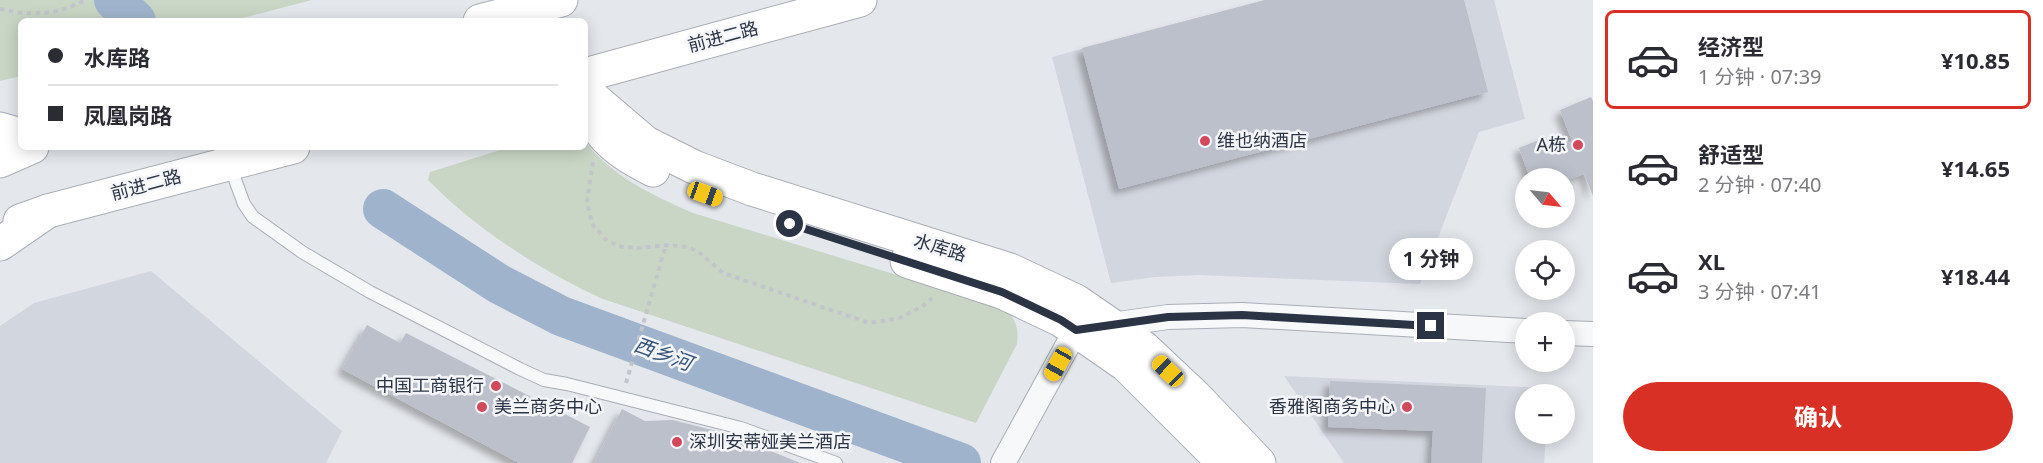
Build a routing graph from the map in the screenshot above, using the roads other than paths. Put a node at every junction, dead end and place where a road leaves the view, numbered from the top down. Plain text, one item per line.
1 (561, 0) edge
2 (860, 0) edge
3 (492, 18) edge
4 (588, 74) edge
5 (588, 95) edge
6 (588, 113) edge
7 (0, 129) edge
8 (18, 134) edge
9 (25, 150) edge
10 (281, 150) edge
11 (0, 161) edge
12 (229, 163) junction
13 (48, 211) junction
14 (0, 228) edge
15 (0, 244) edge
16 (1111, 325) junction
17 (1076, 330) junction
18 (1515, 330) edge
19 (1575, 333) edge
20 (1593, 334) edge
21 (836, 463) edge
22 (1003, 463) edge
23 (1224, 463) edge
24 (1259, 463) edge

1 - 3 main road
2 - 4 main road, 前进二路
5 - 16 main road, 水库路
6 - 17 main road, 水库路
7 - 8 main road
9 - 11 main road
10 - 12 main road, 前进二路
12 - 13 main road, 前进二路
12 - 21 lane
13 - 14 main road, 前进二路
13 - 15 main road
16 - 17 street
16 - 18 street
16 - 24 main road, 水库路
17 - 22 street
17 - 23 main road, 水库路
19 - 20 street

